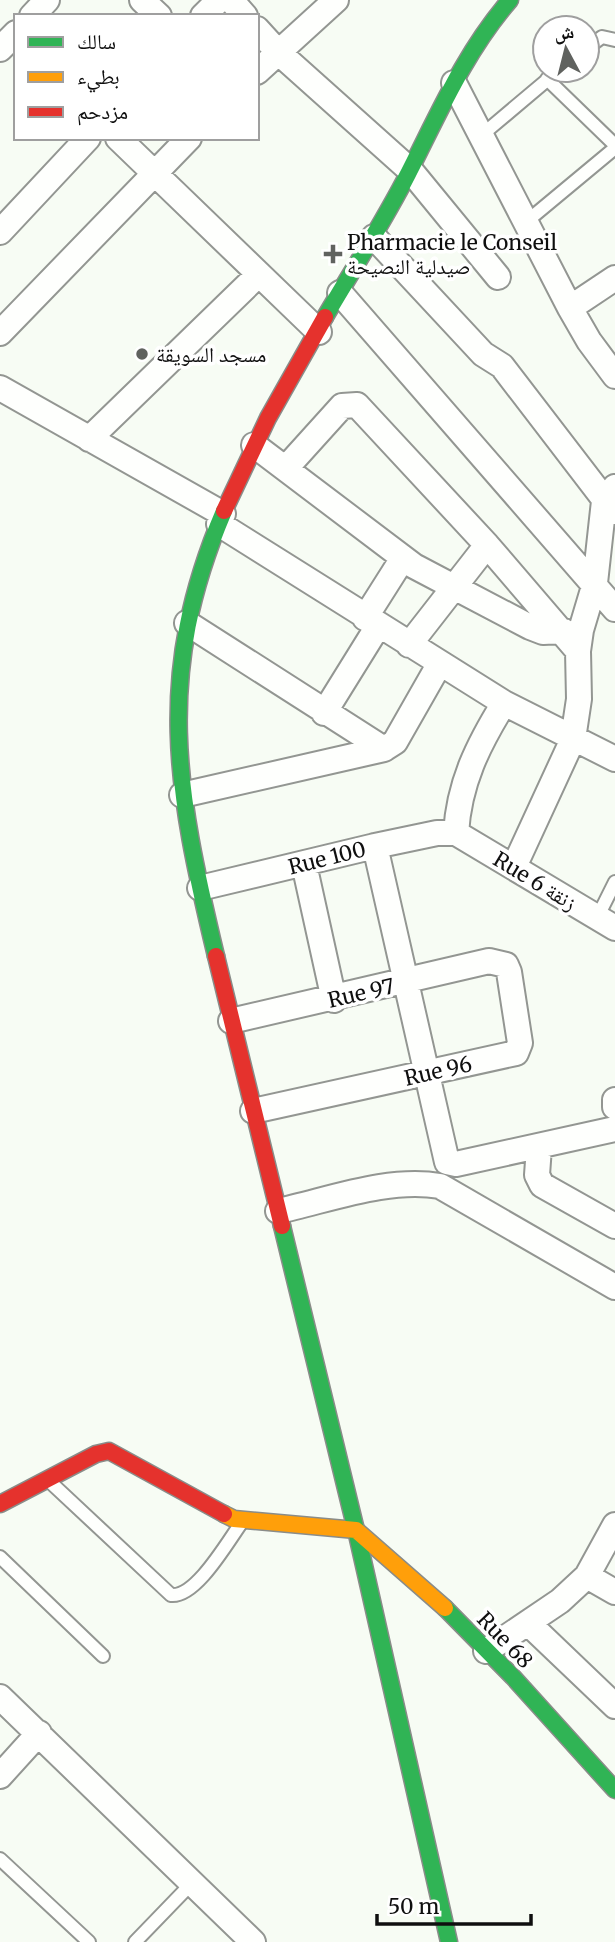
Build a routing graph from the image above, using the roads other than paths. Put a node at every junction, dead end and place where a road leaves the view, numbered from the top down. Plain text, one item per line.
1 (47, 0) edge
2 (142, 0) edge
3 (219, 0) edge
4 (231, 0) edge
5 (336, 0) edge
6 (510, 0) edge
7 (34, 14) edge
8 (157, 14) edge
9 (206, 14) edge
10 (243, 14) edge
11 (259, 31) edge
12 (278, 52) junction
13 (259, 70) edge
14 (454, 83) junction
15 (541, 84) edge
16 (552, 84) edge
17 (483, 134) junction
18 (86, 140) edge
19 (119, 140) edge
20 (187, 140) edge
21 (614, 147) edge
22 (411, 171) junction
23 (153, 173) junction
24 (526, 222) junction
25 (0, 232) edge
26 (373, 237) junction
27 (259, 274) junction
28 (498, 278) dead end
29 (615, 278) edge
30 (340, 293) junction
31 (570, 309) junction
32 (318, 332) junction
33 (0, 333) edge
34 (615, 376) edge
35 (0, 388) edge
36 (89, 439) junction
37 (254, 445) junction
38 (286, 468) junction
39 (611, 501) edge
40 (221, 519) junction
41 (487, 545) junction
42 (403, 558) junction
43 (594, 583) junction
44 (452, 586) junction
45 (615, 609) edge
46 (372, 622) junction
47 (187, 623) junction
48 (571, 641) junction
49 (409, 645) junction
50 (440, 663) junction
51 (504, 703) junction
52 (324, 713) junction
53 (573, 739) junction
54 (384, 750) junction
55 (615, 759) edge
56 (182, 794) junction
57 (456, 833) junction
58 (375, 846) junction
59 (304, 864) junction
60 (514, 867) junction
61 (615, 883) edge
62 (200, 888) junction
63 (606, 923) edge
64 (489, 961) joint
65 (407, 983) junction
66 (334, 1000) junction
67 (231, 1021) junction
68 (428, 1073) junction
69 (615, 1100) edge
70 (615, 1107) edge
71 (253, 1111) junction
72 (615, 1129) edge
73 (539, 1147) junction
74 (278, 1211) junction
75 (615, 1226) edge
76 (615, 1287) edge
77 (47, 1480) junction
78 (0, 1504) edge
79 (242, 1521) junction
80 (615, 1525) edge
81 (356, 1530) junction
82 (0, 1558) edge
83 (587, 1576) junction
84 (615, 1592) edge
85 (528, 1623) junction
86 (486, 1650) junction
87 (103, 1656) dead end
88 (0, 1697) edge
89 (615, 1706) edge
90 (39, 1733) junction
91 (0, 1776) edge
92 (615, 1790) edge
93 (0, 1858) edge
94 (191, 1884) junction
95 (89, 1942) edge
96 (135, 1942) edge
97 (253, 1942) edge
98 (449, 1942) edge

1 - 7 street
2 - 8 street
3 - 9 street
4 - 10 street
5 - 12 street
6 - 14 street
11 - 12 street
12 - 13 street
12 - 22 street
14 - 17 street
14 - 22 street
15 - 17 lane
16 - 21 lane
17 - 24 street
18 - 25 street
19 - 23 street
20 - 23 street
21 - 24 lane
22 - 26 street
22 - 28 street
23 - 27 street
23 - 33 street
24 - 31 street
26 - 30 street
26 - 39 street
27 - 32 street
27 - 36 street
29 - 31 street
30 - 32 street
30 - 43 street
31 - 34 street
32 - 37 street
35 - 36 street
36 - 40 street
37 - 38 street
37 - 40 street
38 - 41 street
38 - 42 street
39 - 43 street
40 - 46 street
40 - 47 street
41 - 44 street
41 - 48 street
42 - 44 street
42 - 46 street
43 - 45 street
43 - 48 street
44 - 48 street
44 - 49 street
46 - 49 street
46 - 52 street
47 - 52 street
47 - 56 street
48 - 53 street
49 - 50 street
50 - 51 street
50 - 54 street
51 - 53 street
51 - 57 street
52 - 54 street
53 - 55 street
53 - 60 street
54 - 56 street
56 - 62 street
57 - 58 street, Rue 100
57 - 60 street, Rue 6 زنقة
58 - 59 street, Rue 100
58 - 65 street
59 - 62 street, Rue 100
59 - 66 street
60 - 63 street, Rue 6 زنقة
61 - 63 lane
62 - 67 street
64 - 65 street, Rue 97
64 - 68 street, Rue 96
65 - 66 street, Rue 97
65 - 68 street
66 - 67 street, Rue 97
67 - 71 street
68 - 71 street, Rue 96
68 - 73 street
69 - 70 street
71 - 74 street
72 - 73 street
73 - 75 street
74 - 76 street
74 - 81 street
77 - 78 street
77 - 79 street
77 - 79 lane
79 - 81 street
80 - 83 street
81 - 86 street, Rue 68
81 - 98 street
82 - 87 lane
83 - 84 street
83 - 85 street
85 - 86 street
85 - 89 street
86 - 92 street, Rue 68
88 - 90 street
90 - 91 street
90 - 94 street
93 - 95 lane
94 - 96 lane
94 - 97 street

